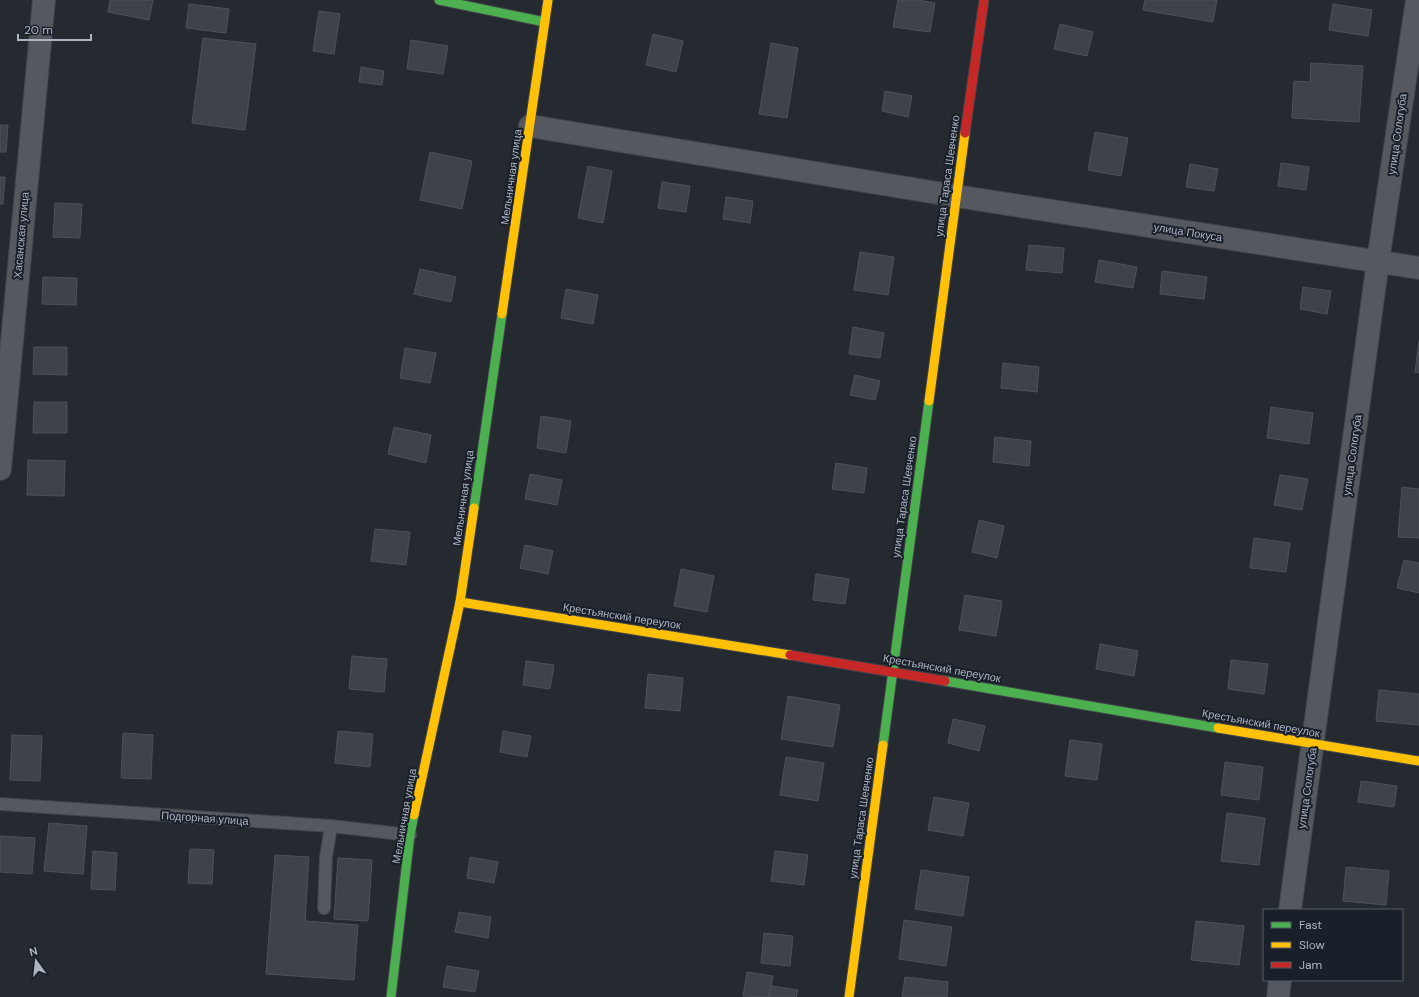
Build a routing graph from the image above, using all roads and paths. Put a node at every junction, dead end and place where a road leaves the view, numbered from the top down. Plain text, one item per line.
1 (44, 0) edge
2 (439, 0) edge
3 (548, 0) edge
4 (984, 0) edge
5 (1417, 0) edge
6 (545, 22) junction
7 (530, 126) junction
8 (956, 196) junction
9 (1378, 261) junction
10 (1419, 268) edge
11 (0, 469) edge
12 (460, 602) junction
13 (893, 672) junction
14 (1313, 744) junction
15 (1419, 761) edge
16 (0, 804) edge
17 (331, 826) junction
18 (410, 835) junction
19 (324, 908) dead end
20 (1290, 909) edge
21 (1280, 981) edge
22 (391, 997) edge
23 (849, 997) edge
24 (1278, 997) edge

1 - 11 street, Хасанская улица
2 - 6 street
3 - 6 street, Мельничная улица
4 - 8 street, улица Тараса Шевченко
5 - 9 street, улица Сологуба
6 - 7 street, Мельничная улица
7 - 8 street, улица Покуса
7 - 12 street, Мельничная улица
8 - 9 street, улица Покуса
8 - 13 street, улица Тараса Шевченко
9 - 10 street, улица Покуса
9 - 14 street, улица Сологуба
12 - 13 street, Крестьянский переулок
12 - 18 street, Мельничная улица
13 - 14 street, Крестьянский переулок
13 - 23 street, улица Тараса Шевченко
14 - 15 street, Крестьянский переулок
14 - 20 street, улица Сологуба
16 - 17 lane, Подгорная улица
17 - 18 lane, Подгорная улица
17 - 19 lane
18 - 22 street, Мельничная улица
21 - 24 street

